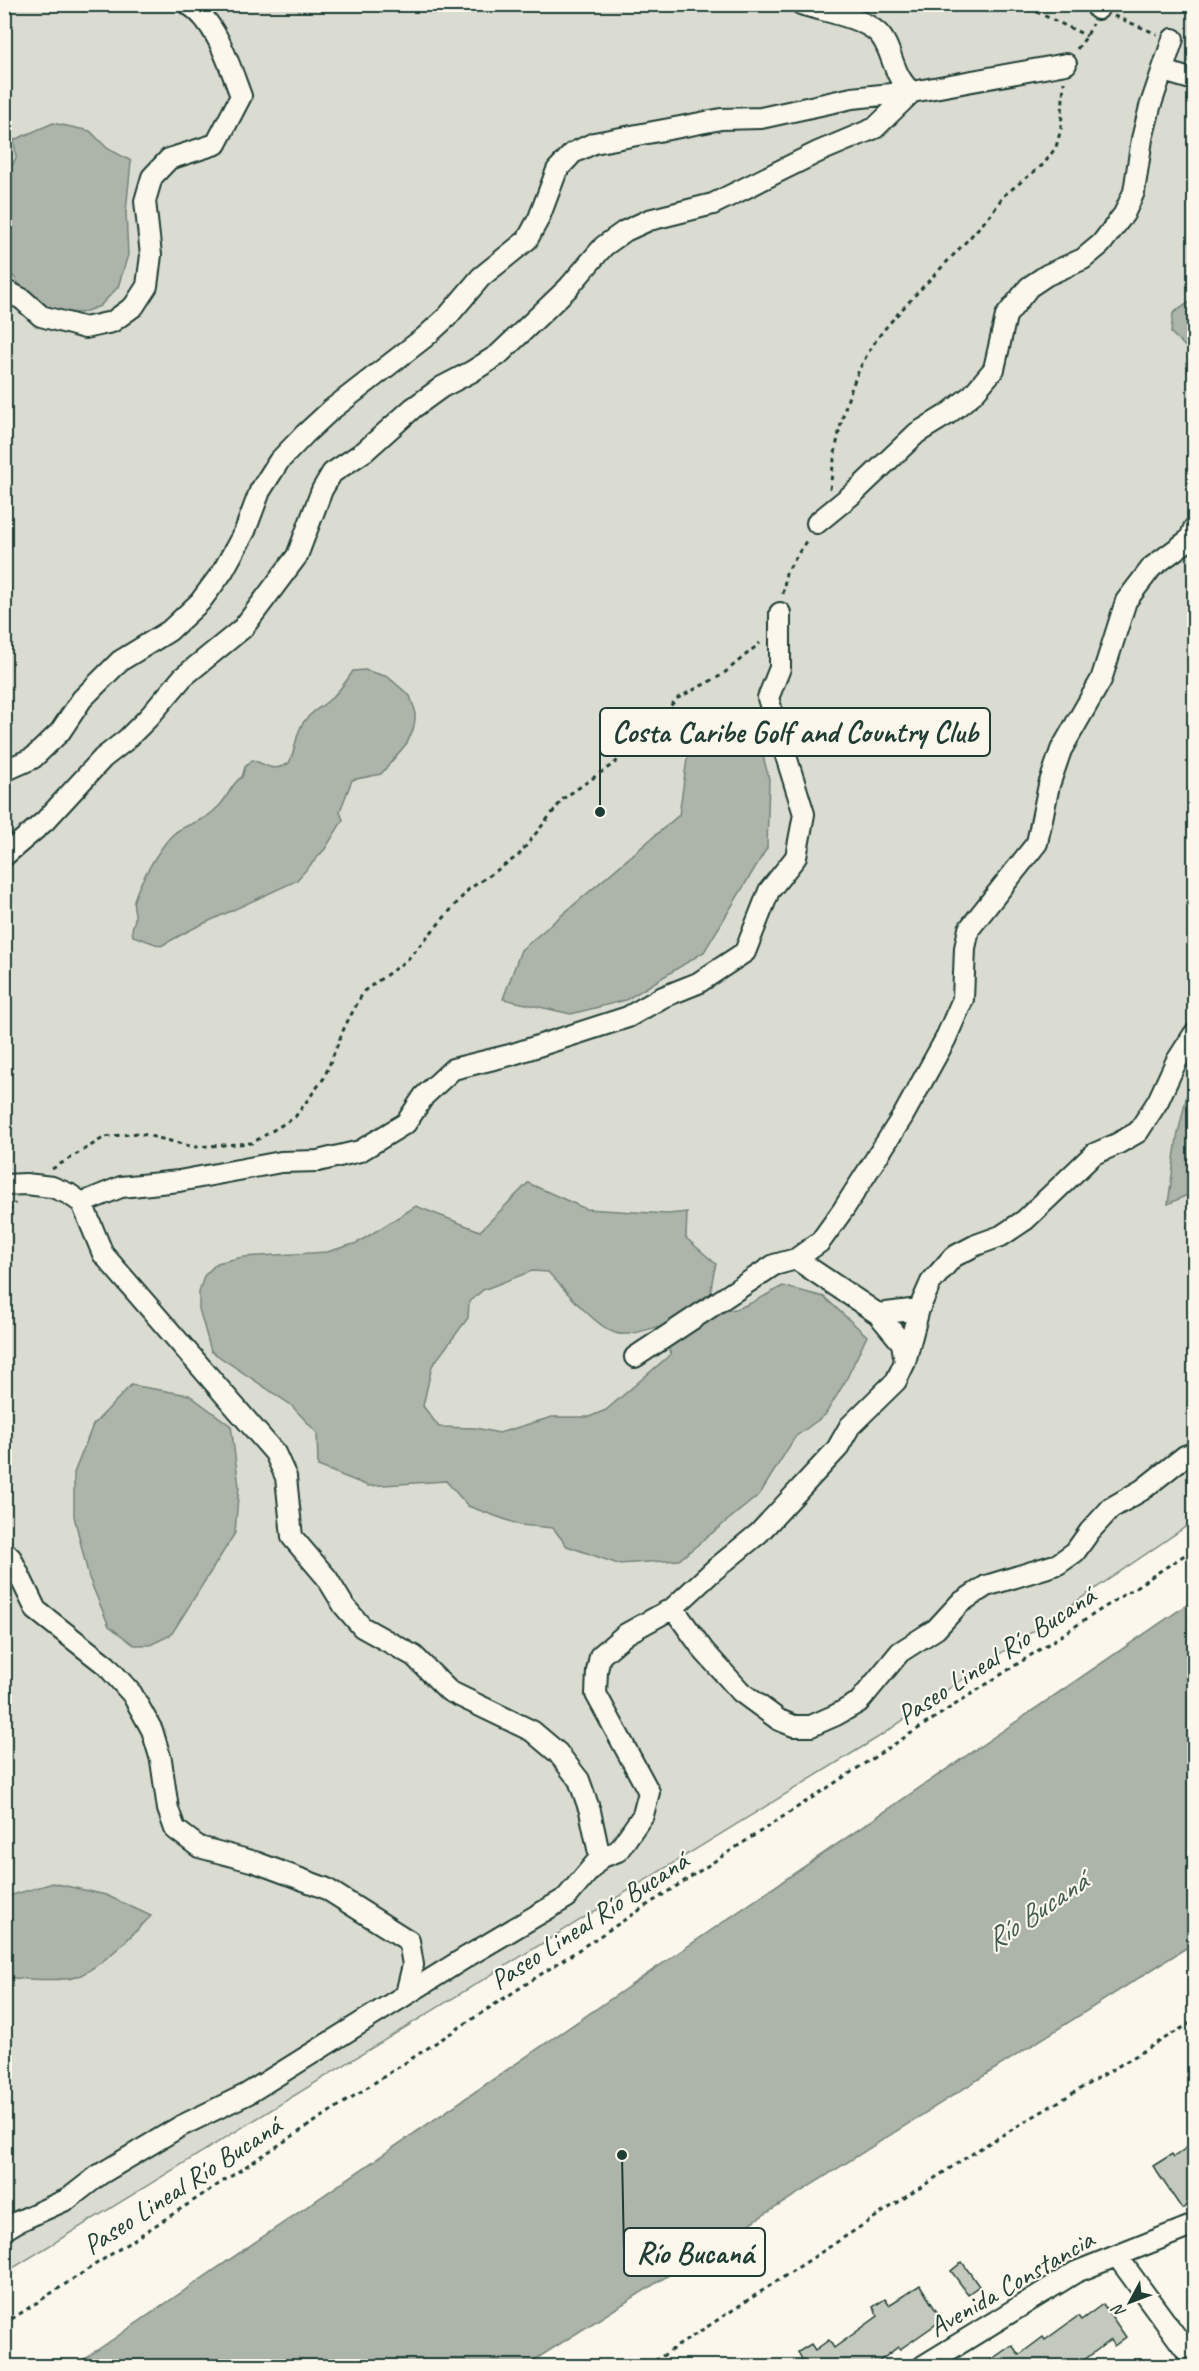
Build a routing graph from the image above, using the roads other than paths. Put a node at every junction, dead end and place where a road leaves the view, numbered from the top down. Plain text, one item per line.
1 (188, 4) edge
2 (801, 4) edge
3 (1173, 39) road end
4 (1066, 64) road end
5 (1163, 71) junction
6 (1194, 80) edge
7 (912, 92) junction
8 (4, 291) edge
9 (818, 523) road end
10 (1194, 528) edge
11 (780, 613) road end
12 (4, 771) edge
13 (4, 855) edge
14 (1194, 1034) edge
15 (4, 1185) edge
16 (82, 1203) junction
17 (796, 1259) junction
18 (919, 1309) junction
19 (878, 1314) junction
20 (635, 1357) dead end
21 (905, 1362) junction
22 (1194, 1453) edge
23 (4, 1551) edge
24 (673, 1608) junction
25 (600, 1858) junction
26 (406, 1994) junction
27 (1194, 2225) edge
28 (4, 2230) edge
29 (1117, 2256) junction
30 (1194, 2361) edge
31 (923, 2367) edge

1 - 8 street
2 - 7 street
3 - 5 street
4 - 7 street
5 - 6 street
5 - 9 street
7 - 12 street
7 - 13 street
10 - 17 street
11 - 16 street
14 - 18 street
15 - 16 street
16 - 25 street
17 - 19 street
17 - 20 street
18 - 19 street
18 - 21 street
19 - 21 street
21 - 24 street
22 - 24 street
23 - 26 street
24 - 25 street
25 - 26 street
26 - 28 street
27 - 29 street, Avenida Constancia
29 - 30 street
29 - 31 street, Avenida Constancia

